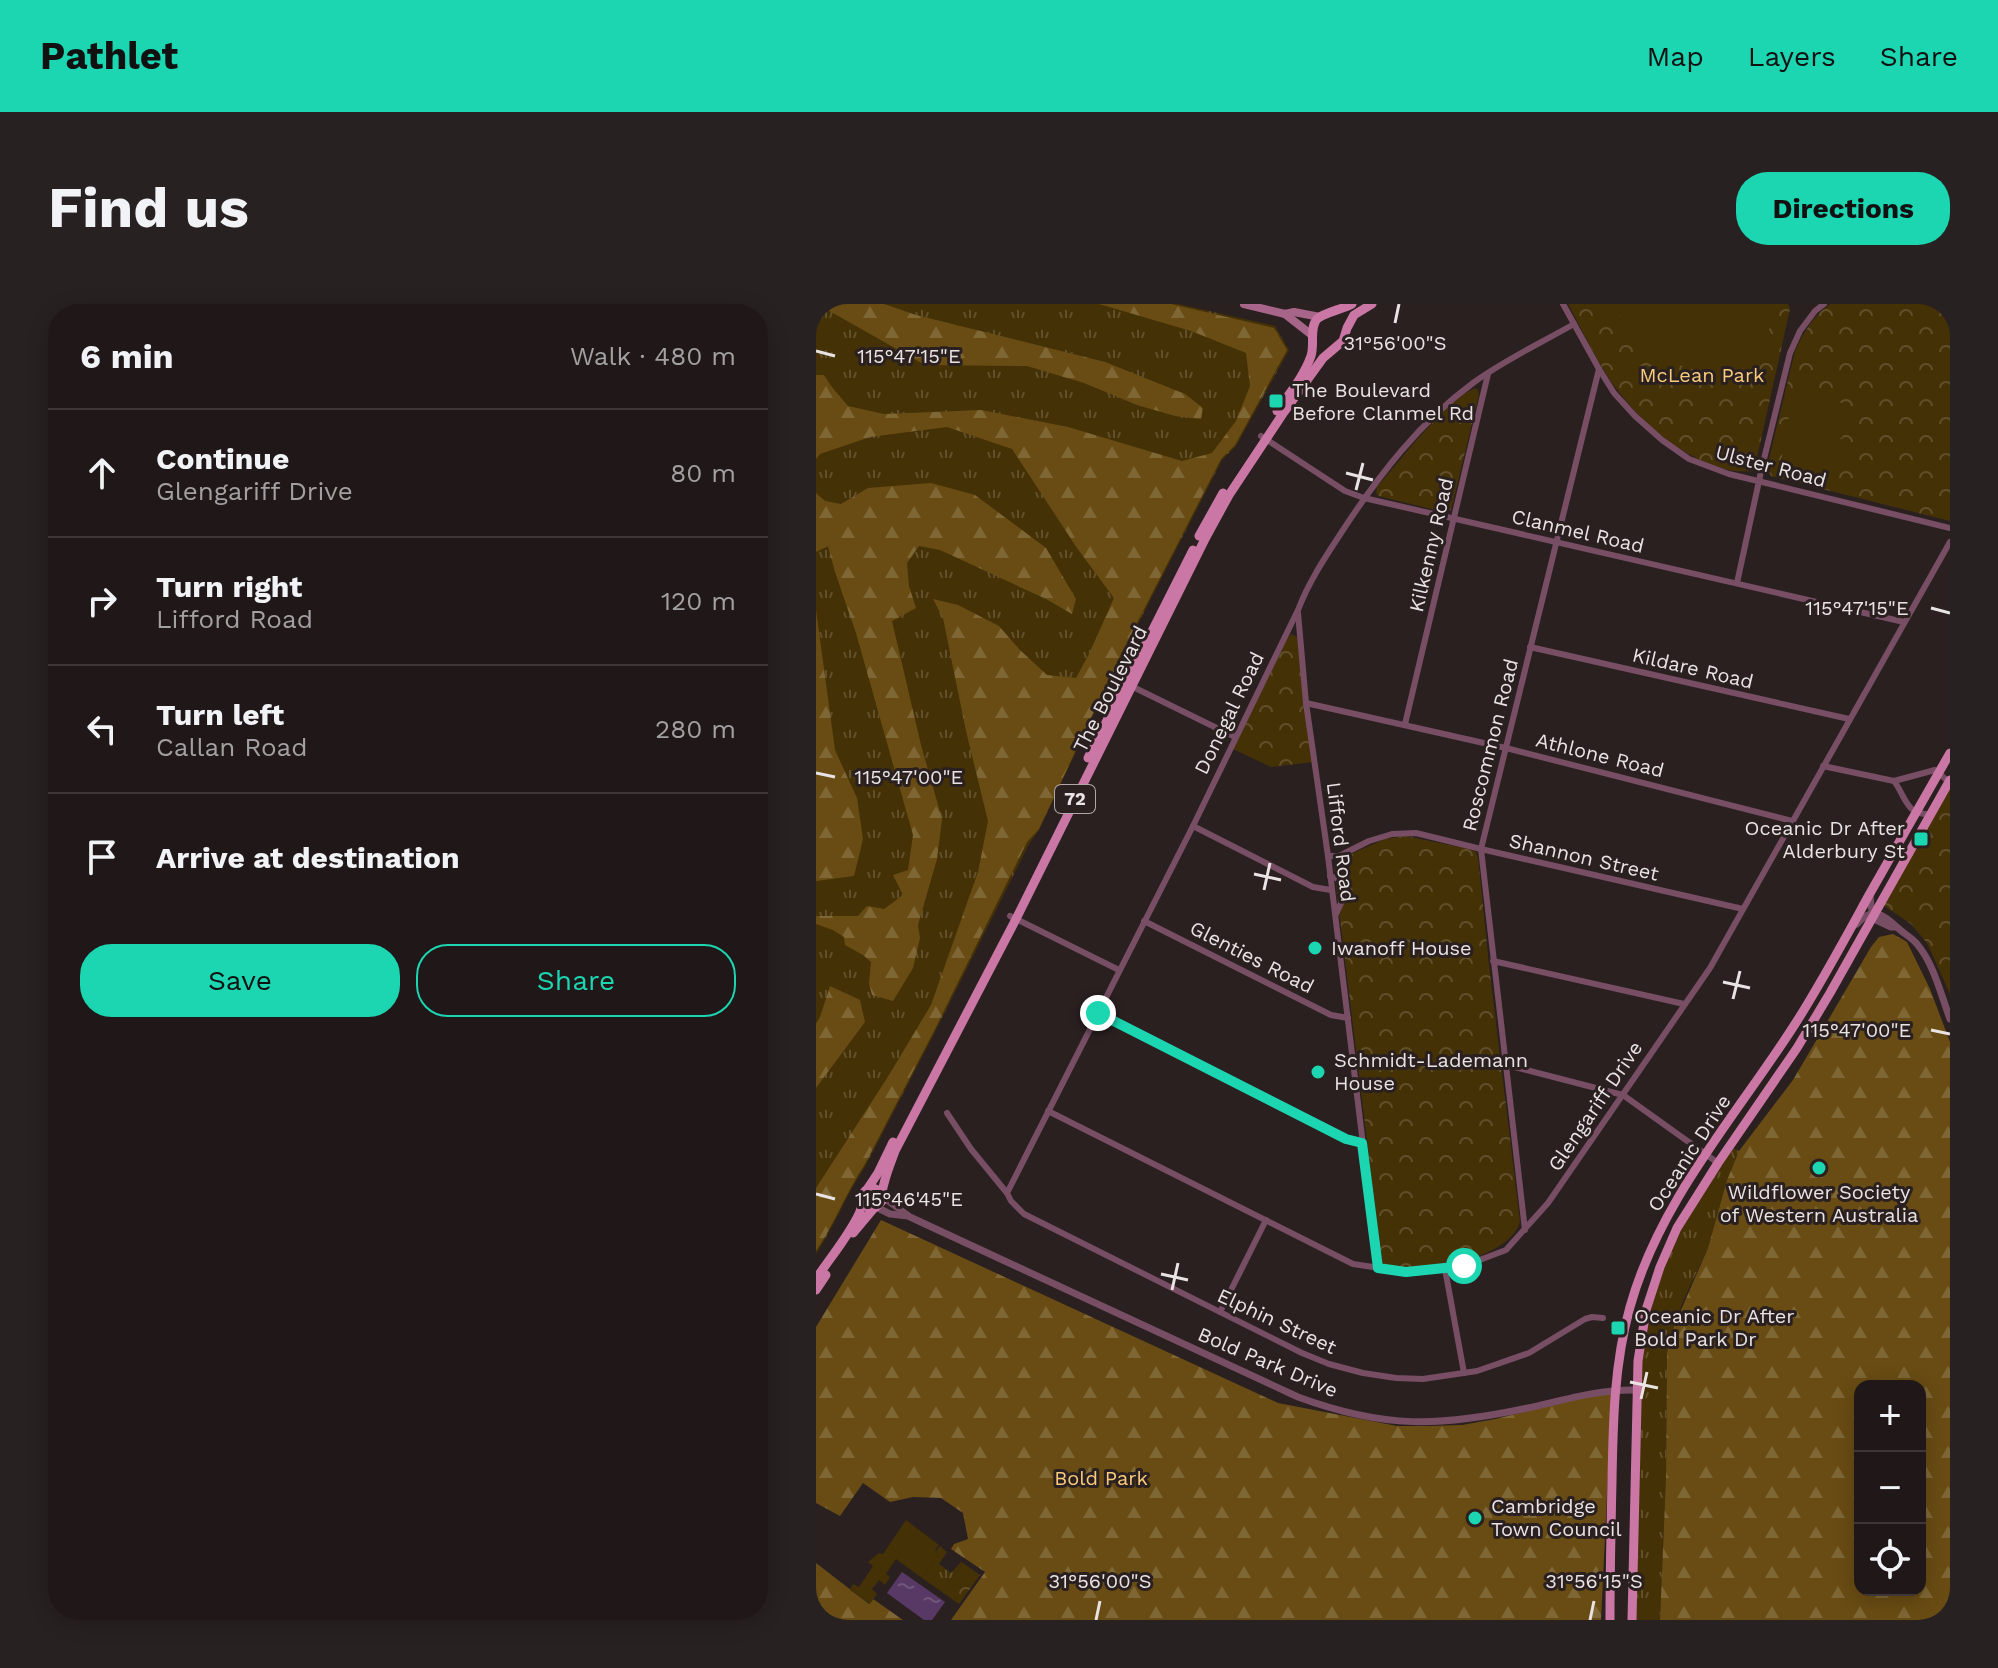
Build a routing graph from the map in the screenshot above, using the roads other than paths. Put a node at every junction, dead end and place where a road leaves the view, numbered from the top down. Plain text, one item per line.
1 (1244, 304) edge
2 (1352, 304) edge
3 (1372, 304) edge
4 (1563, 304) edge
5 (1824, 304) edge
6 (1285, 314) junction
7 (1325, 315) junction
8 (1574, 324) junction
9 (1347, 328) junction
10 (1314, 338) junction
11 (1336, 347) junction
12 (1599, 369) junction
13 (1488, 372) junction
14 (1263, 437) junction
15 (1760, 482) junction
16 (1364, 498) junction
17 (1454, 519) junction
18 (1950, 528) edge
19 (1555, 542) junction
20 (1950, 542) edge
21 (1737, 583) junction
22 (1298, 610) junction
23 (1904, 622) junction
24 (1530, 647) junction
25 (1128, 685) junction
26 (1306, 703) junction
27 (1849, 719) junction
28 (1405, 724) junction
29 (1235, 737) junction
30 (1506, 748) junction
31 (1950, 753) edge
32 (1823, 766) junction
33 (1939, 772) junction
34 (1894, 781) junction
35 (1949, 781) edge
36 (1917, 813) junction
37 (1931, 814) junction
38 (1792, 821) junction
39 (1193, 826) junction
40 (1481, 849) junction
41 (1328, 856) junction
42 (1330, 876) junction
43 (1331, 890) junction
44 (1870, 894) junction
45 (1743, 909) junction
46 (1874, 913) junction
47 (1335, 916) junction
48 (1013, 917) junction
49 (1144, 921) junction
50 (1846, 937) junction
51 (1493, 961) junction
52 (1119, 970) junction
53 (1684, 1004) junction
54 (1098, 1013) junction
55 (1348, 1018) junction
56 (1950, 1019) edge
57 (1507, 1065) junction
58 (1623, 1095) junction
59 (1048, 1111) junction
60 (947, 1113) dead end
61 (1362, 1143) junction
62 (1706, 1155) junction
63 (1718, 1163) junction
64 (868, 1188) junction
65 (1007, 1193) junction
66 (882, 1195) junction
67 (864, 1203) junction
68 (875, 1208) junction
69 (910, 1217) junction
70 (1266, 1220) junction
71 (1525, 1230) junction
72 (1378, 1268) junction
73 (1445, 1269) junction
74 (816, 1279) edge
75 (816, 1290) edge
76 (1220, 1312) junction
77 (1603, 1318) dead end
78 (1464, 1373) junction
79 (1615, 1389) junction
80 (1637, 1390) junction
81 (1610, 1620) edge
82 (1632, 1620) edge

1 - 6 main road
2 - 7 main road
3 - 9 main road, 72
4 - 8 street, Ulster Road
5 - 15 street
6 - 7 main road
6 - 10 main road
7 - 9 main road
7 - 10 main road, 72
8 - 12 street, Ulster Road
8 - 13 street, Donegal Road
9 - 11 main road, 72
10 - 11 main road
10 - 14 main road, The Boulevard / 72
11 - 14 main road, The Boulevard / 72
12 - 15 street, Ulster Road
12 - 19 street, Roscommon Road
13 - 16 street, Donegal Road
13 - 17 street, Kilkenny Road
14 - 16 street, Clanmel Road
14 - 25 main road, The Boulevard / 72
15 - 18 street, Ulster Road
15 - 21 street
16 - 17 street, Clanmel Road
16 - 22 street, Donegal Road
17 - 19 street, Clanmel Road
17 - 28 street, Kilkenny Road
19 - 21 street, Clanmel Road
19 - 24 street, Roscommon Road
20 - 23 street, Glengariff Drive
21 - 23 street, Clanmel Road
22 - 26 street, Lifford Road
22 - 29 street, Donegal Road
23 - 27 street, Glengariff Drive
24 - 27 street, Kildare Road
24 - 30 street, Roscommon Road
25 - 29 street
25 - 48 main road, The Boulevard / 72
26 - 28 street, Athlone Road
26 - 41 street, Lifford Road
27 - 32 street, Glengariff Drive
28 - 30 street, Athlone Road
29 - 39 street, Donegal Road
30 - 38 street, Athlone Road
30 - 40 street, Roscommon Road
31 - 33 main road, Oceanic Drive
32 - 34 street
32 - 38 street, Glengariff Drive
33 - 34 street
33 - 35 street
33 - 36 main road, Oceanic Drive
34 - 36 street
35 - 37 main road, Oceanic Drive
36 - 37 street
36 - 44 main road, Oceanic Drive
37 - 46 main road, Oceanic Drive
38 - 45 street, Glengariff Drive
39 - 43 street
39 - 49 street, Donegal Road
40 - 41 street, Shannon Street
40 - 45 street, Shannon Street
40 - 51 street, Roscommon Road
41 - 42 street, Lifford Road
42 - 43 street, Lifford Road
42 - 47 street
43 - 47 street, Lifford Road
44 - 46 street
44 - 50 main road, Oceanic Drive
45 - 53 street, Glengariff Drive
46 - 50 street
46 - 56 street
46 - 63 main road, Oceanic Drive
47 - 55 street, Lifford Road
48 - 52 street
48 - 64 main road, The Boulevard / 72
48 - 66 main road, The Boulevard / 72
49 - 52 street, Donegal Road
49 - 55 street, Glenties Road
50 - 62 main road, Oceanic Drive
51 - 53 street
51 - 57 street, Roscommon Road
52 - 54 street, Donegal Road
53 - 58 street, Glengariff Drive
54 - 59 street, Donegal Road
54 - 61 street
55 - 61 street, Lifford Road
57 - 58 street
57 - 71 street, Roscommon Road
58 - 62 street
58 - 71 street, Glengariff Drive
59 - 65 street, Donegal Road
59 - 70 street, Glengariff Drive
60 - 65 street, Elphin Street
61 - 72 street, Lifford Road
62 - 63 street
62 - 79 main road, Oceanic Drive
63 - 80 main road, Oceanic Drive
64 - 66 main road
64 - 67 main road, The Boulevard / 72
65 - 76 street, Elphin Street
66 - 68 main road, The Boulevard / 72
66 - 69 street, Bold Park Drive
67 - 68 main road
67 - 74 main road, The Boulevard / 72
68 - 69 street, Bold Park Drive
68 - 75 main road, The Boulevard / 72
69 - 79 street, Bold Park Drive
70 - 72 street, Glengariff Drive
70 - 76 street
71 - 73 street, Glengariff Drive
72 - 73 street, Glengariff Drive
73 - 78 street
76 - 78 street, Elphin Street
77 - 78 street, Elphin Street
79 - 80 street, Bold Park Drive
79 - 81 main road, Oceanic Drive
80 - 82 main road, Oceanic Drive

